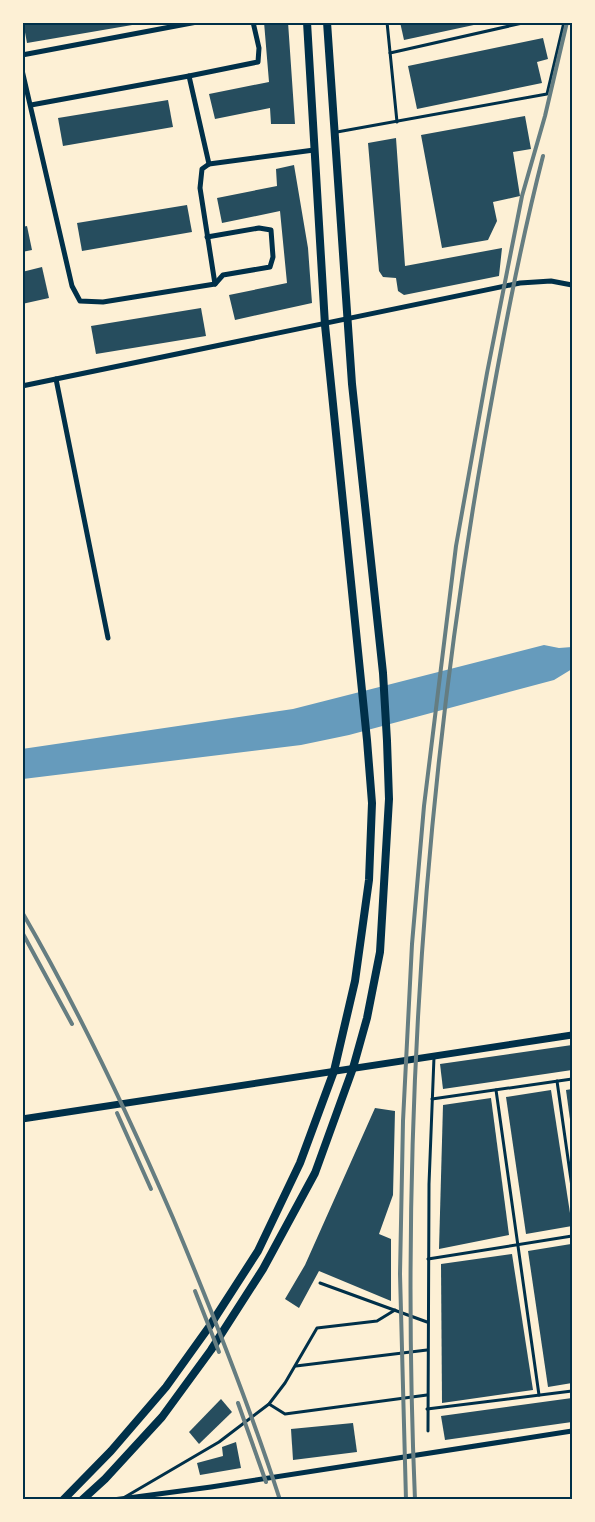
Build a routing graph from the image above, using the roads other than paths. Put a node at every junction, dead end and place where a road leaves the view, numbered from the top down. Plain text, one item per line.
1 (197, 22) edge
2 (254, 22) edge
3 (307, 22) edge
4 (327, 22) edge
5 (387, 22) edge
6 (527, 22) edge
7 (564, 22) edge
8 (390, 53) junction
9 (22, 55) edge
10 (22, 70) edge
11 (189, 76) junction
12 (31, 105) junction
13 (397, 122) junction
14 (335, 132) junction
15 (314, 150) junction
16 (209, 164) junction
17 (207, 237) junction
18 (214, 284) junction
19 (573, 285) edge
20 (348, 320) junction
21 (325, 325) junction
22 (56, 379) junction
23 (22, 386) edge
24 (108, 638) dead end
25 (573, 1035) edge
26 (434, 1056) junction
27 (353, 1068) junction
28 (334, 1071) junction
29 (573, 1079) edge
30 (557, 1081) junction
31 (496, 1090) junction
32 (432, 1099) junction
33 (22, 1119) edge
34 (573, 1186) edge
35 (573, 1236) edge
36 (517, 1245) junction
37 (428, 1259) junction
38 (320, 1283) dead end
39 (395, 1310) junction
40 (427, 1322) junction
41 (427, 1350) junction
42 (296, 1366) junction
43 (573, 1391) edge
44 (427, 1395) junction
45 (539, 1395) junction
46 (269, 1404) junction
47 (427, 1409) junction
48 (428, 1431) dead end
49 (573, 1431) edge
50 (123, 1498) edge
51 (63, 1500) edge
52 (82, 1500) edge
53 (113, 1500) edge

1 - 9 street
2 - 11 street
3 - 15 main road
4 - 14 main road
5 - 8 lane
6 - 8 lane
7 - 13 lane
8 - 13 lane
10 - 12 street
11 - 12 street
11 - 16 street
12 - 18 street
13 - 14 lane
14 - 20 main road
15 - 16 street
15 - 21 main road
16 - 17 street
17 - 18 street
17 - 18 street
19 - 20 street
20 - 21 street
20 - 27 main road
21 - 22 street
21 - 28 main road
22 - 23 street
22 - 24 street
25 - 26 street
26 - 27 street
26 - 32 lane
27 - 28 street
27 - 52 main road
28 - 33 street
28 - 51 main road
29 - 30 lane
30 - 31 lane
30 - 34 lane
31 - 32 lane
31 - 36 lane
32 - 37 lane
35 - 36 lane
36 - 37 lane
36 - 45 lane
37 - 40 lane
38 - 39 lane
39 - 40 lane
39 - 42 lane
40 - 41 lane
41 - 42 lane
41 - 44 lane
42 - 46 lane
43 - 45 lane
44 - 46 lane
44 - 47 lane
45 - 47 lane
46 - 50 lane
47 - 48 lane
49 - 50 street
50 - 53 street

